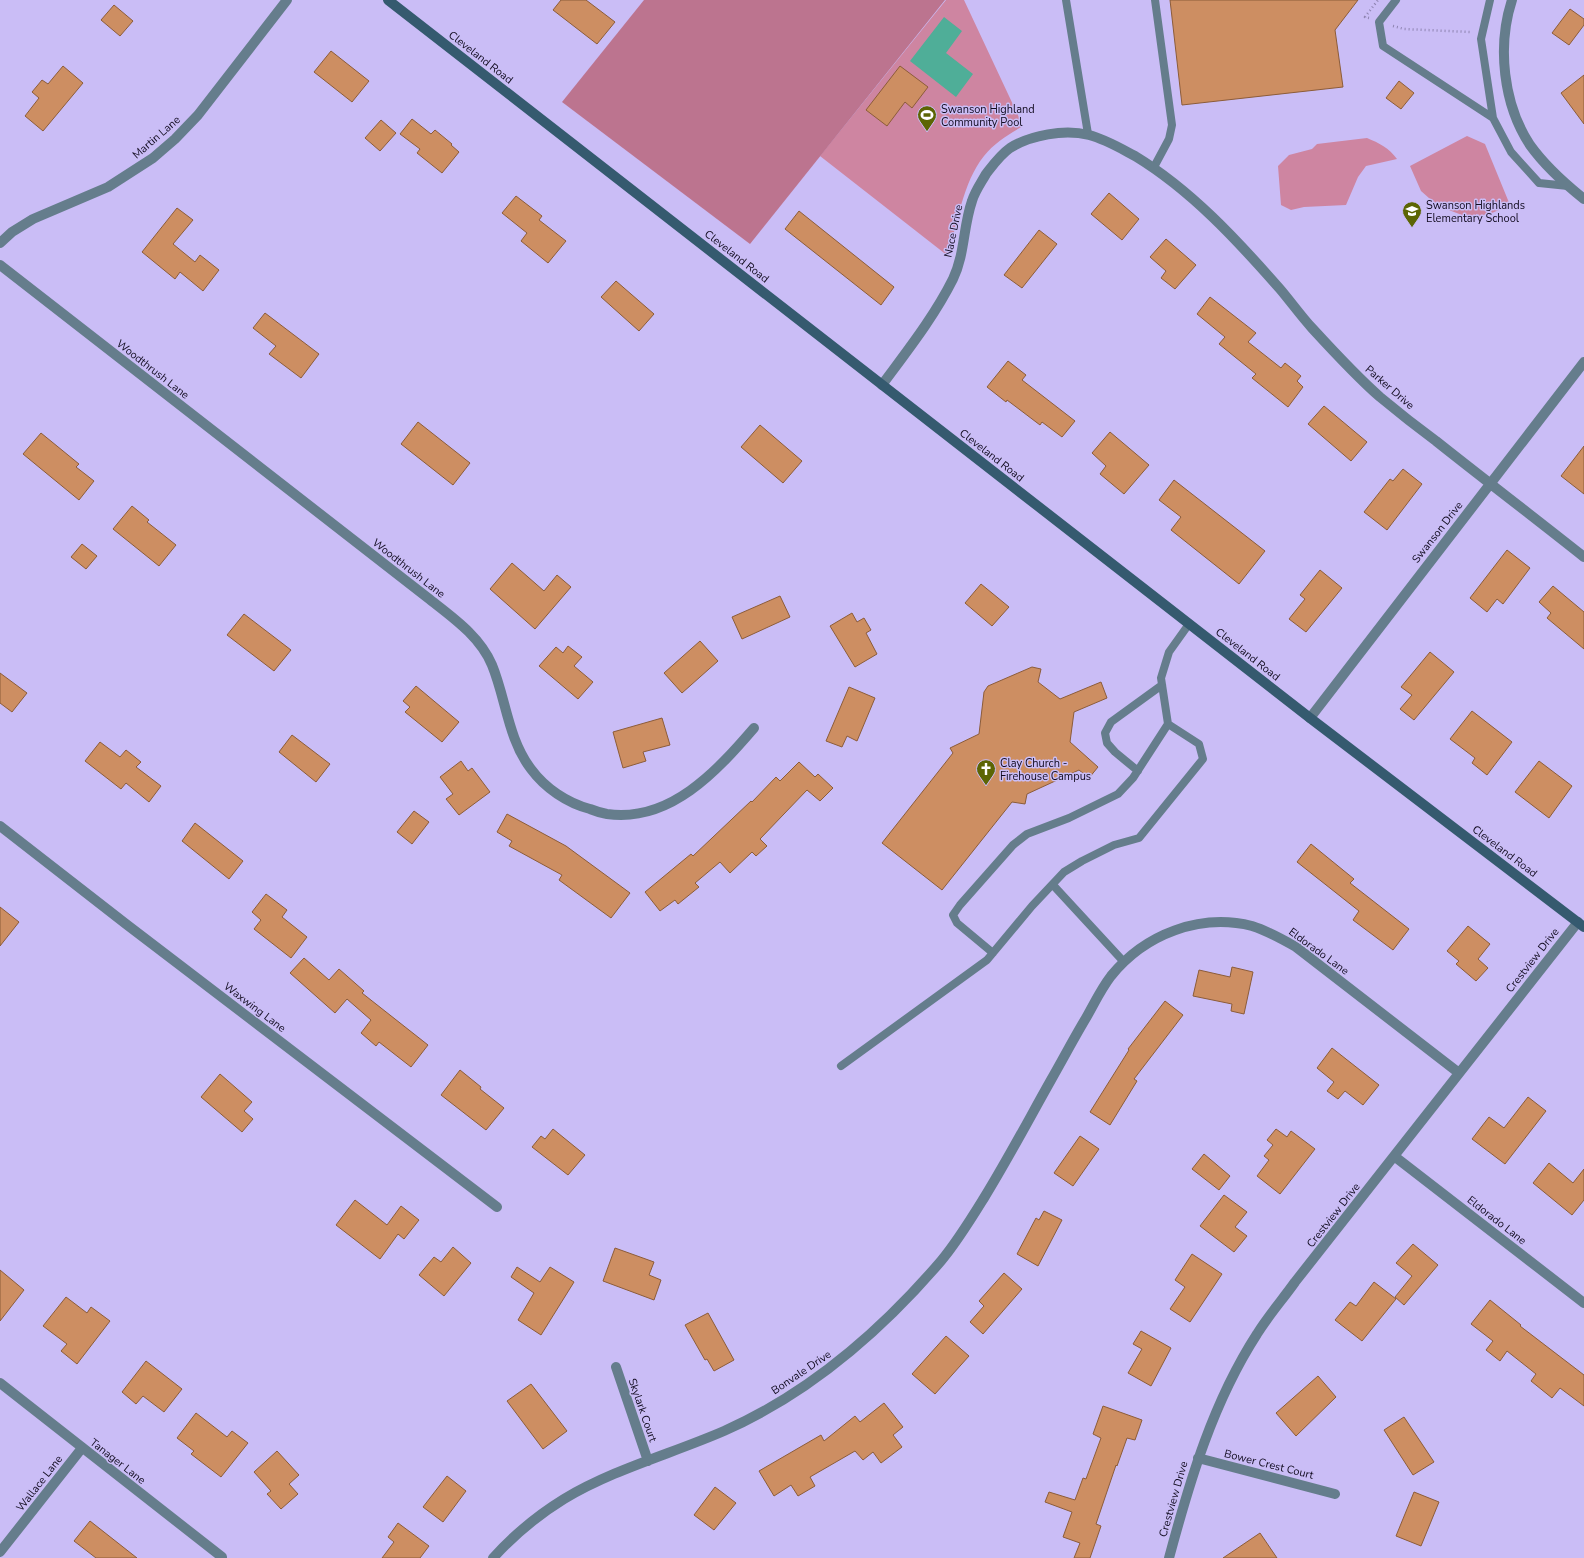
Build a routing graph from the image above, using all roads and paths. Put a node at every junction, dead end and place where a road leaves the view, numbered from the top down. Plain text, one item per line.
1 (287, 0) edge
2 (388, 0) edge
3 (1066, 0) edge
4 (1155, 0) edge
5 (1378, 0) edge
6 (1396, 0) edge
7 (1490, 0) edge
8 (1512, 0) edge
9 (1379, 22) junction
10 (1470, 32) dead end
11 (1493, 118) junction
12 (1088, 134) junction
13 (1154, 167) junction
14 (1568, 186) junction
15 (1584, 199) edge
16 (1204, 210) joint
17 (0, 243) edge
18 (0, 265) edge
19 (1584, 362) edge
20 (882, 385) junction
21 (1490, 484) junction
22 (1584, 557) edge
23 (1189, 624) junction
24 (1162, 685) junction
25 (1310, 718) junction
26 (1168, 724) junction
27 (754, 728) dead end
28 (1138, 771) junction
29 (0, 826) edge
30 (1053, 885) junction
31 (1581, 924) edge
32 (993, 953) junction
33 (1124, 962) junction
34 (841, 1066) dead end
35 (1459, 1073) junction
36 (1037, 1106) joint
37 (1394, 1156) junction
38 (497, 1207) dead end
39 (1584, 1303) edge
40 (616, 1367) dead end
41 (0, 1384) edge
42 (82, 1448) junction
43 (1198, 1458) junction
44 (648, 1461) junction
45 (1335, 1494) dead end
46 (0, 1552) edge
47 (222, 1557) dead end
48 (493, 1558) edge
49 (1169, 1558) edge

1 - 17 street, Martin Lane
2 - 20 main road, Cleveland Road
3 - 12 lane
4 - 13 lane
5 - 9 path
6 - 9 lane
7 - 11 lane
8 - 14 street
9 - 10 path
9 - 11 lane
11 - 14 lane
12 - 13 street, Nace Drive
12 - 20 street, Nace Drive
13 - 16 street, Nace Drive
14 - 15 street
16 - 21 street, Parker Drive
18 - 27 street, Woodthrush Lane
19 - 21 street, Swanson Drive
20 - 23 main road, Cleveland Road
21 - 22 street, Parker Drive
21 - 25 street, Swanson Drive
23 - 24 lane
23 - 25 main road, Cleveland Road
24 - 26 lane
24 - 28 lane
25 - 31 main road, Cleveland Road
26 - 28 lane
26 - 30 lane
28 - 32 lane
29 - 38 street, Waxwing Lane
30 - 32 lane
30 - 33 lane
31 - 35 street, Crestview Drive
32 - 34 lane
33 - 35 street, Eldorado Lane
33 - 36 street, Eldorado Lane
35 - 37 street, Crestview Drive
36 - 44 street, Bonvale Drive
37 - 39 street, Eldorado Lane
37 - 43 street, Crestview Drive
40 - 44 street, Skylark Court
41 - 42 street, Tanager Lane
42 - 46 street, Wallace Lane
42 - 47 street, Tanager Lane
43 - 45 street, Bower Crest Court
43 - 49 street, Crestview Drive
44 - 48 street, Bonvale Drive

